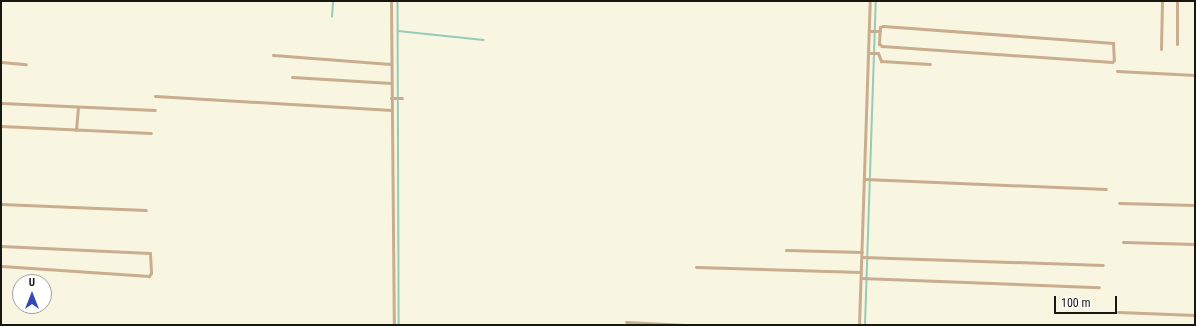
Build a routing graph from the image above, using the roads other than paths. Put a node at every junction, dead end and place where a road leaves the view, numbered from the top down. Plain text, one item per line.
1 (391, 1) edge
2 (870, 1) edge
3 (1162, 1) edge
4 (1177, 1) edge
5 (870, 31) junction
6 (879, 31) junction
7 (1177, 44) dead end
8 (1161, 49) dead end
9 (869, 53) junction
10 (273, 55) dead end
11 (1, 62) edge
12 (26, 64) dead end
13 (391, 64) junction
14 (930, 64) dead end
15 (1117, 71) dead end
16 (1195, 75) edge
17 (292, 77) dead end
18 (391, 83) junction
19 (155, 96) dead end
20 (393, 98) junction
21 (401, 98) dead end
22 (1, 103) edge
23 (78, 107) junction
24 (155, 110) dead end
25 (392, 110) junction
26 (1, 126) edge
27 (76, 130) junction
28 (151, 133) dead end
29 (866, 179) junction
30 (1106, 189) dead end
31 (1119, 203) dead end
32 (1, 204) edge
33 (1195, 205) edge
34 (146, 210) dead end
35 (1123, 242) dead end
36 (1195, 244) edge
37 (1, 246) edge
38 (786, 250) dead end
39 (862, 252) junction
40 (863, 257) junction
41 (1103, 265) dead end
42 (1, 266) edge
43 (696, 267) dead end
44 (861, 272) junction
45 (862, 278) junction
46 (1099, 287) dead end
47 (1118, 312) dead end
48 (1195, 315) edge
49 (626, 322) dead end
50 (394, 325) edge
51 (686, 325) edge
52 (859, 325) edge

1 - 13 street
2 - 5 street
3 - 8 street
4 - 7 street
5 - 6 street
5 - 9 street
6 - 6 street
9 - 14 street
9 - 29 street
10 - 13 street
11 - 12 street
13 - 18 street
15 - 16 street
17 - 18 street
18 - 20 street
19 - 25 street
20 - 21 street
20 - 25 street
22 - 23 street
23 - 24 street
23 - 27 street
25 - 50 street
26 - 27 street
27 - 28 street
29 - 30 street
29 - 39 street
31 - 33 street
32 - 34 street
35 - 36 street
37 - 42 street
38 - 39 street
39 - 40 street
40 - 41 street
40 - 44 street
43 - 44 street
44 - 45 street
45 - 46 street
45 - 52 street
47 - 48 street
49 - 51 street

